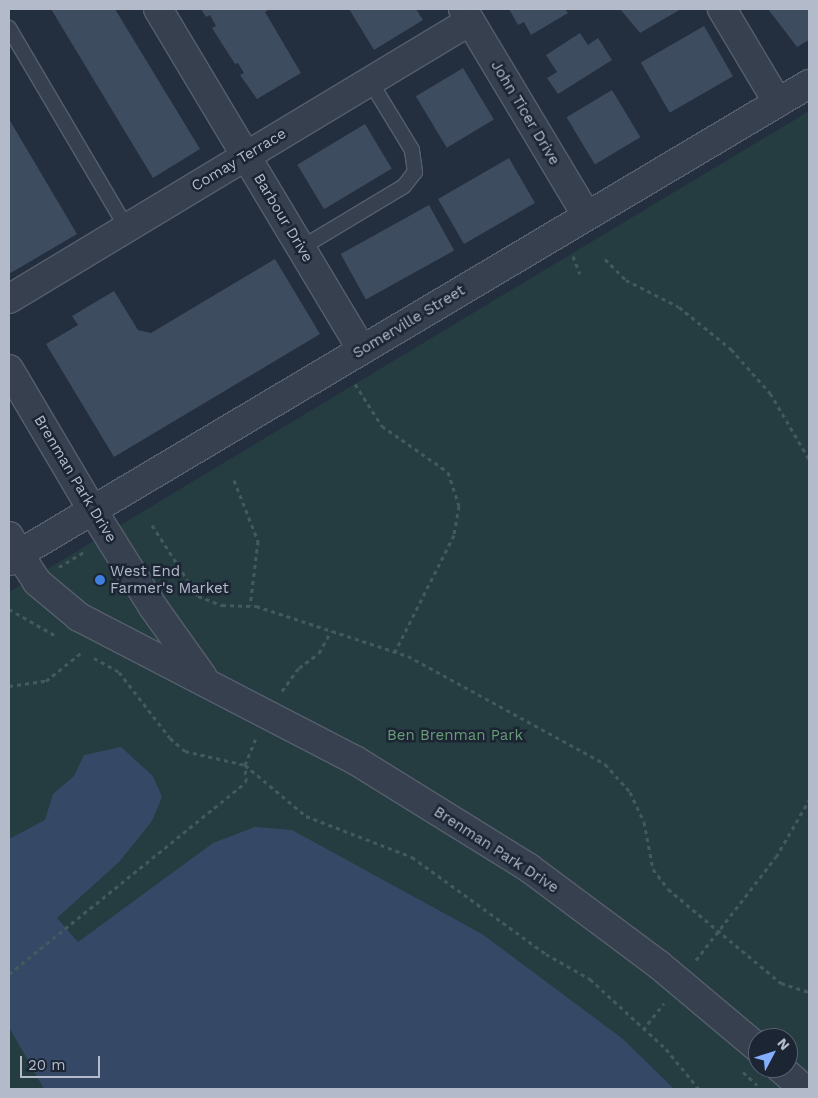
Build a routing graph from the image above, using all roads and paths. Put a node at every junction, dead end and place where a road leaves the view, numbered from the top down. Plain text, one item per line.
1 (158, 9) edge
2 (722, 9) edge
3 (466, 15) edge
4 (9, 28) edge
5 (370, 81) junction
6 (809, 84) edge
7 (778, 103) junction
8 (246, 156) junction
9 (587, 216) junction
10 (127, 228) junction
11 (301, 248) junction
12 (605, 259) dead end
13 (9, 299) edge
14 (352, 357) junction
15 (9, 369) edge
16 (809, 459) edge
17 (234, 480) dead end
18 (93, 510) junction
19 (152, 525) dead end
20 (91, 547) dead end
21 (12, 551) edge
22 (59, 568) dead end
23 (250, 606) junction
24 (10, 609) edge
25 (331, 631) junction
26 (58, 638) dead end
27 (74, 647) dead end
28 (82, 652) junction
29 (396, 652) junction
30 (210, 685) junction
31 (9, 686) edge
32 (268, 715) junction
33 (245, 765) junction
34 (809, 800) edge
35 (717, 932) junction
36 (9, 974) edge
37 (809, 992) edge
38 (748, 1040) edge
39 (791, 1078) edge
40 (699, 1089) edge
41 (804, 1089) edge

1 - 8 street, Barbour Drive
2 - 7 street
3 - 5 street, Comay Terrace
3 - 9 street, John Ticer Drive
4 - 10 lane
5 - 8 street, Comay Terrace
5 - 11 lane
6 - 7 street, Somerville Street
7 - 9 street, Somerville Street
8 - 10 street, Comay Terrace
8 - 11 street, Barbour Drive
9 - 14 street, Somerville Street
10 - 13 street, Comay Terrace
11 - 14 street, Barbour Drive
12 - 16 path
14 - 18 street, Somerville Street
14 - 29 path
15 - 18 street, Brenman Park Drive
17 - 23 path
18 - 21 street, Somerville Street
18 - 30 street, Brenman Park Drive
19 - 23 path
20 - 22 path
21 - 30 street, Brenman Park Drive
23 - 25 path
24 - 26 path
25 - 29 path
25 - 32 path
27 - 28 path
28 - 31 path
28 - 33 path
29 - 35 path
30 - 32 street, Brenman Park Drive
32 - 33 path
32 - 38 street, Brenman Park Drive
33 - 36 path
33 - 40 path
34 - 35 path
35 - 37 path
39 - 41 street

